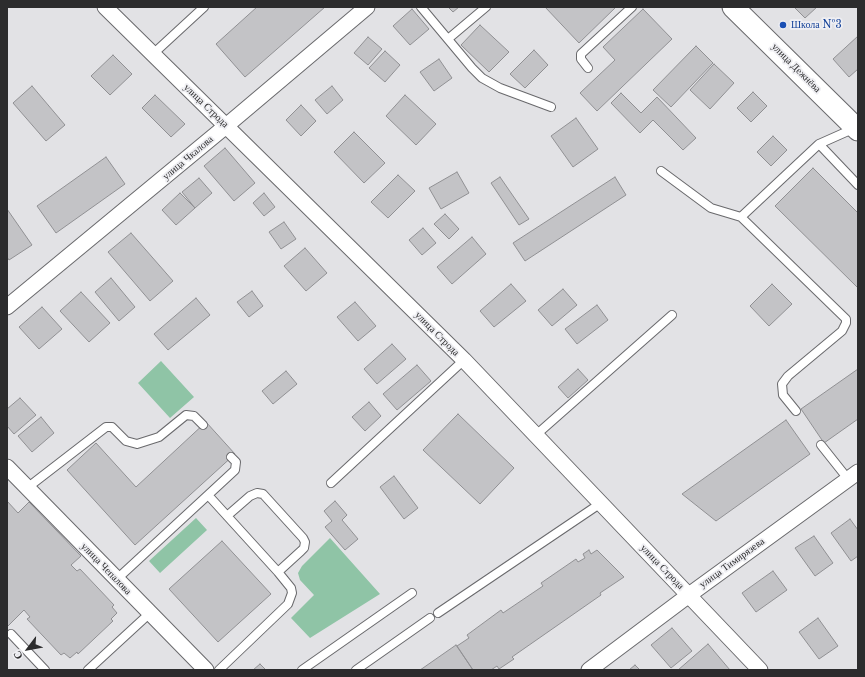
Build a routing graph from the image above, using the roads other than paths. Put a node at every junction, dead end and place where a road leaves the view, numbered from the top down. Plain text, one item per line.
1 (105, 7) edge
2 (204, 7) edge
3 (367, 7) edge
4 (421, 7) edge
5 (486, 7) edge
6 (632, 7) edge
7 (733, 7) edge
8 (448, 39) junction
9 (153, 54) junction
10 (588, 68) dead end
11 (551, 107) dead end
12 (226, 126) junction
13 (857, 128) edge
14 (819, 144) junction
15 (661, 171) dead end
16 (858, 185) edge
17 (741, 217) junction
18 (7, 307) edge
19 (672, 315) dead end
20 (464, 360) junction
21 (796, 411) dead end
22 (203, 425) dead end
23 (536, 435) junction
24 (822, 445) dead end
25 (231, 457) dead end
26 (8, 469) edge
27 (853, 476) edge
28 (331, 483) dead end
29 (27, 488) junction
30 (208, 495) junction
31 (601, 503) junction
32 (227, 516) junction
33 (278, 572) junction
34 (116, 579) junction
35 (412, 593) dead end
36 (689, 595) junction
37 (150, 613) junction
38 (438, 613) dead end
39 (430, 618) dead end
40 (11, 634) dead end
41 (45, 670) edge
42 (88, 670) edge
43 (206, 670) edge
44 (219, 670) edge
45 (302, 670) edge
46 (356, 670) edge
47 (589, 670) edge
48 (760, 670) edge

1 - 9 street, улица Строда
2 - 9 lane
3 - 12 street, улица Чкалова
4 - 8 lane
5 - 8 lane
6 - 10 lane
7 - 13 main road, улица Дежнёва
8 - 11 lane
9 - 12 street, улица Строда
12 - 18 street, улица Чкалова
12 - 20 street, улица Строда
13 - 14 lane
14 - 16 lane
14 - 17 lane
15 - 17 lane
17 - 21 lane
19 - 23 lane
20 - 23 street, улица Строда
20 - 28 lane
22 - 29 lane
23 - 31 street, улица Строда
24 - 27 lane
25 - 30 lane
26 - 29 street, улица Чепалова
27 - 36 street, улица Тимирязева
29 - 34 street, улица Чепалова
30 - 32 lane
30 - 34 lane
31 - 36 street, улица Строда
31 - 38 lane
32 - 33 lane
32 - 33 lane
33 - 44 lane
34 - 37 street, улица Чепалова
35 - 45 lane
36 - 47 street, улица Тимирязева
36 - 48 street, улица Строда
37 - 42 lane
37 - 43 street, улица Чепалова
39 - 46 lane
40 - 41 lane

